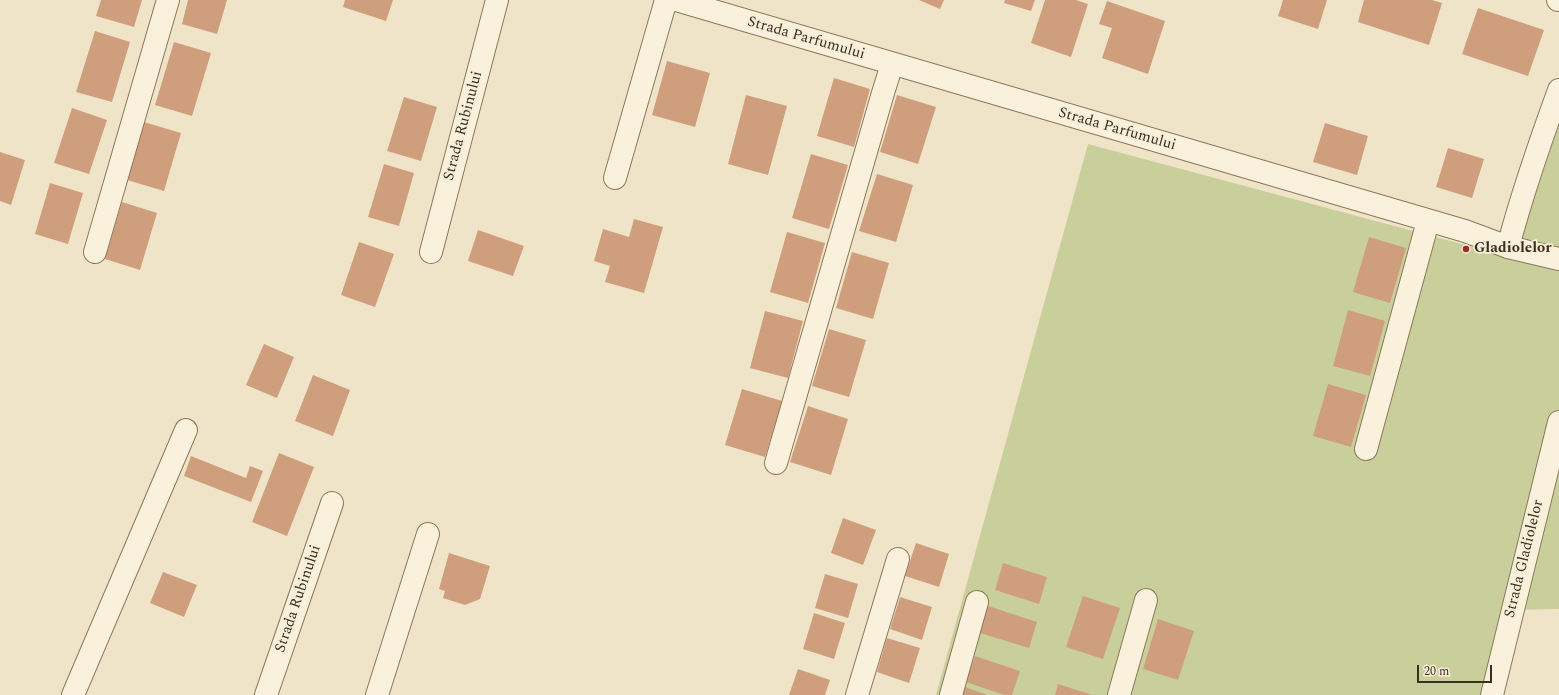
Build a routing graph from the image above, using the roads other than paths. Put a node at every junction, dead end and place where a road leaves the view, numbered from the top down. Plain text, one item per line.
1 (168, 0) edge
2 (497, 0) edge
3 (666, 0) edge
4 (676, 0) edge
5 (892, 64) junction
6 (1559, 90) edge
7 (615, 178) dead end
8 (1428, 221) junction
9 (1508, 247) junction
10 (95, 252) dead end
11 (431, 252) dead end
12 (1559, 259) edge
13 (1559, 422) edge
14 (186, 430) dead end
15 (1366, 449) dead end
16 (776, 463) dead end
17 (332, 503) dead end
18 (428, 534) dead end
19 (898, 558) dead end
20 (1146, 600) dead end
21 (977, 602) dead end
22 (73, 695) edge
23 (266, 695) edge
24 (377, 695) edge
25 (857, 695) edge
26 (951, 695) edge
27 (1119, 695) edge
28 (1492, 695) edge

1 - 10 street
2 - 11 street, Strada Rubinului
3 - 7 street
4 - 5 street, Strada Parfumului
5 - 8 street, Strada Parfumului
5 - 16 street
6 - 9 street
8 - 9 street, Strada Parfumului
8 - 15 street
9 - 12 street, Strada Parfumului
13 - 28 street, Strada Gladiolelor
14 - 22 street
17 - 23 street, Strada Rubinului
18 - 24 street
19 - 25 street
20 - 27 street
21 - 26 street

